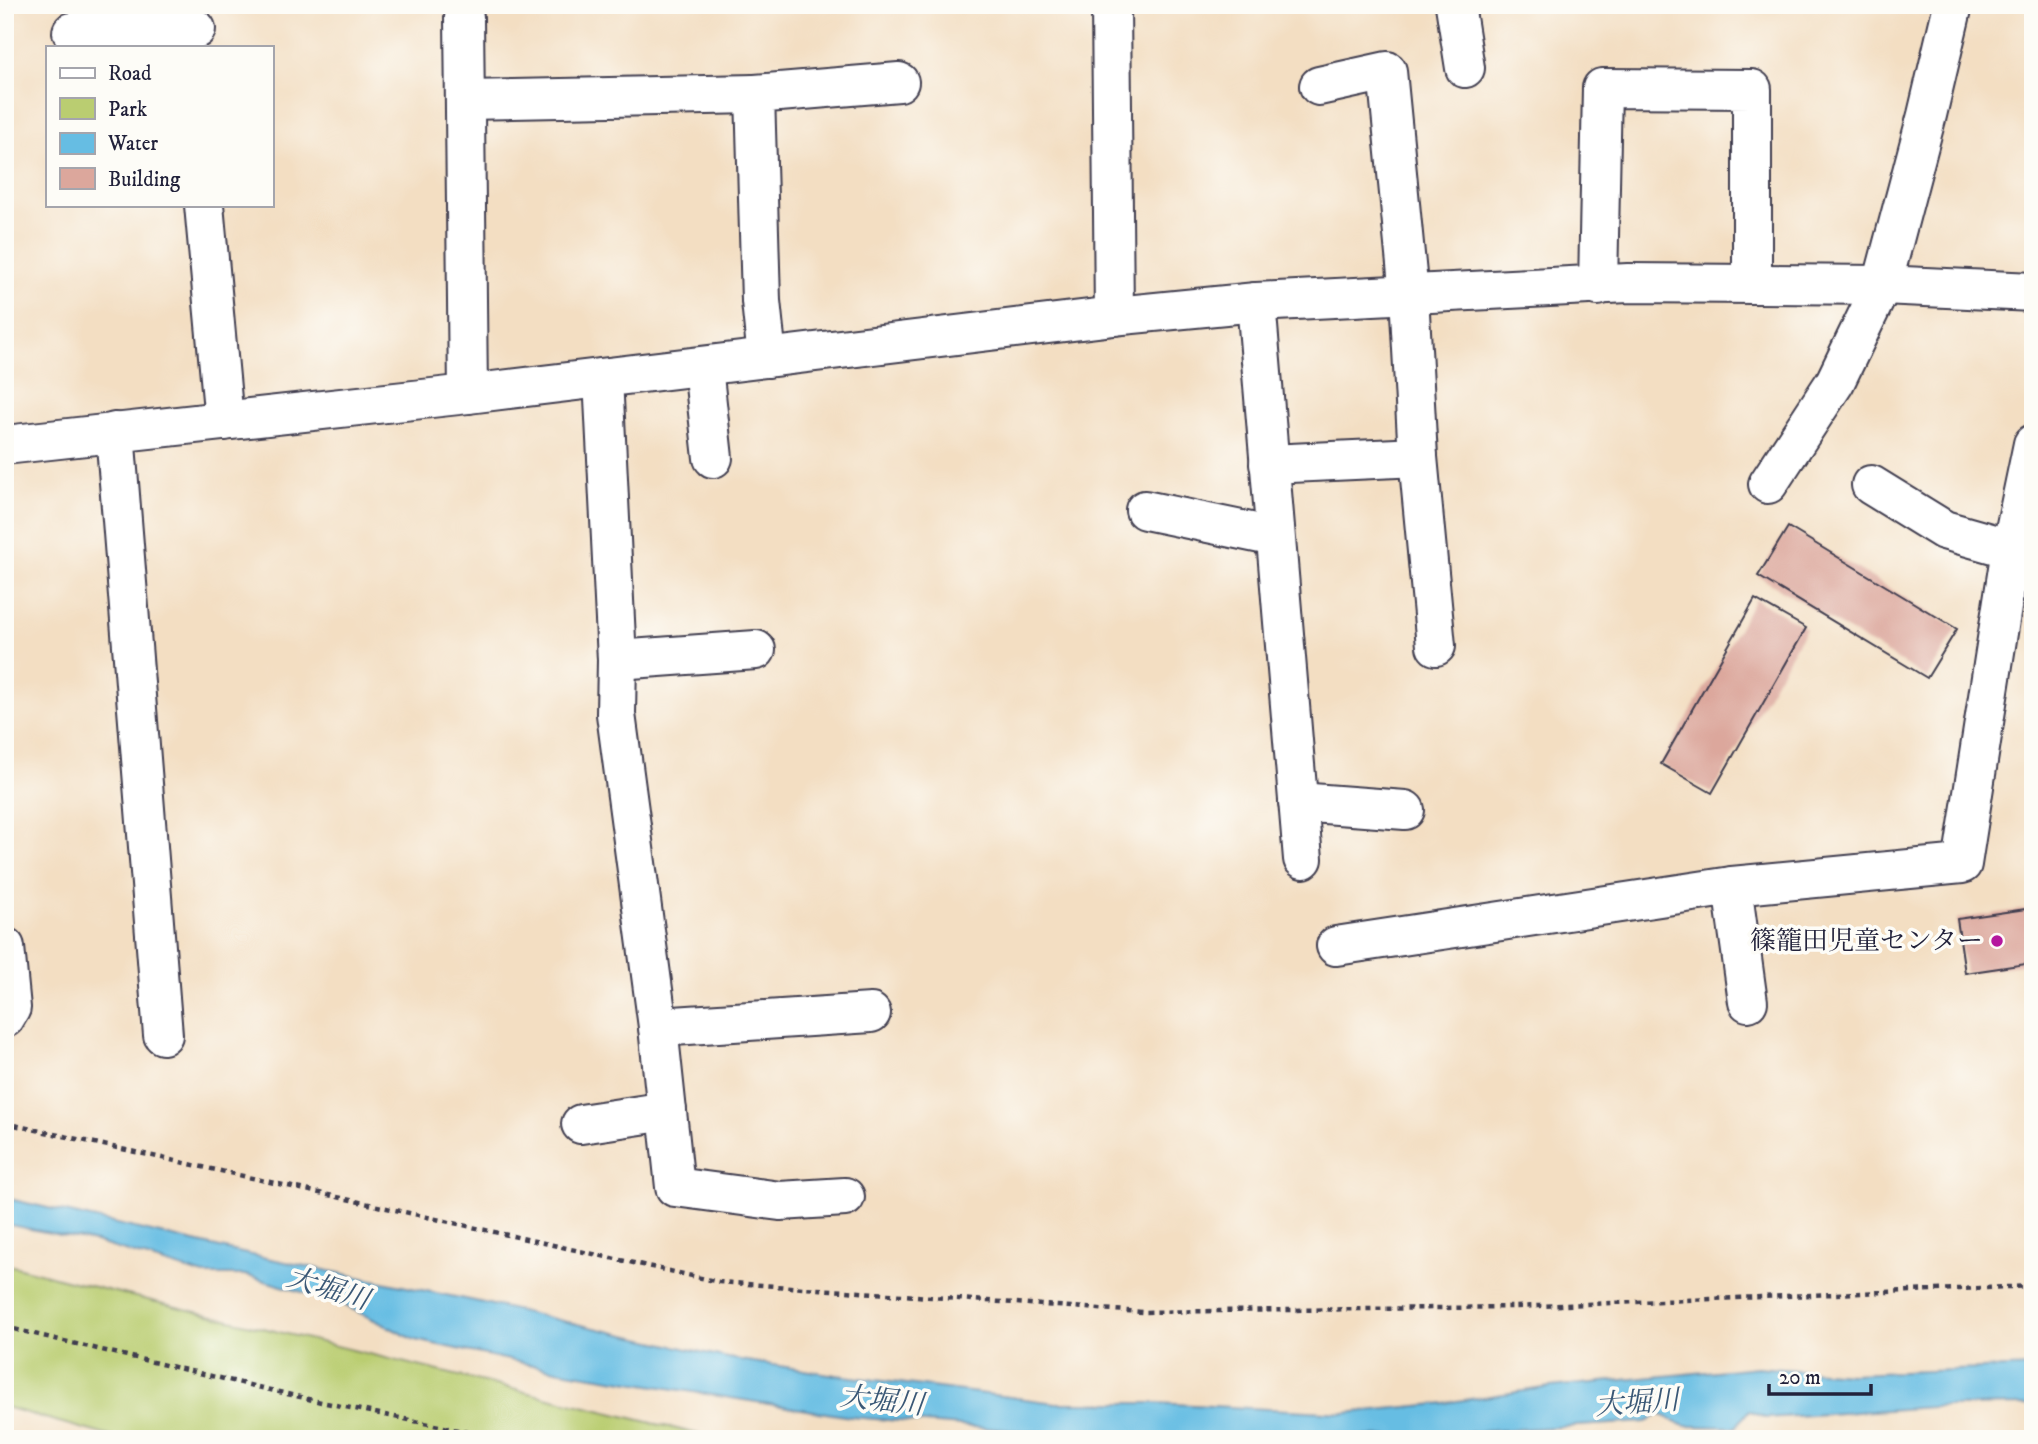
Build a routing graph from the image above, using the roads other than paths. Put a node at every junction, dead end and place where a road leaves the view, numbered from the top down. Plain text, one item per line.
1 (1111, 5) edge
2 (1455, 5) edge
3 (1953, 5) edge
4 (464, 17) dead end
5 (197, 27) edge
6 (72, 32) dead end
7 (1465, 68) dead end
8 (899, 82) dead end
9 (1319, 86) dead end
10 (755, 94) junction
11 (465, 100) junction
12 (204, 206) edge
13 (1752, 284) junction
14 (1882, 285) junction
15 (1598, 286) junction
16 (2033, 292) edge
17 (1409, 295) junction
18 (1256, 302) junction
19 (1114, 316) junction
20 (767, 358) junction
21 (703, 367) junction
22 (603, 379) junction
23 (468, 394) junction
24 (224, 421) junction
25 (115, 432) junction
26 (2033, 444) edge
27 (5, 445) edge
28 (1418, 457) junction
29 (713, 458) dead end
30 (1269, 464) junction
31 (1768, 484) dead end
32 (1871, 485) dead end
33 (1145, 510) dead end
34 (1275, 537) junction
35 (2011, 549) junction
36 (1436, 646) dead end
37 (756, 650) dead end
38 (617, 660) junction
39 (1298, 802) junction
40 (1405, 810) dead end
41 (1303, 859) dead end
42 (1732, 886) junction
43 (1336, 946) dead end
44 (5, 947) edge
45 (1748, 1002) dead end
46 (871, 1013) dead end
47 (5, 1018) edge
48 (658, 1027) junction
49 (163, 1035) dead end
50 (667, 1111) junction
51 (581, 1124) dead end
52 (845, 1197) dead end

1 - 19 street
2 - 7 street
3 - 14 street
4 - 11 street
5 - 6 street
8 - 10 street
9 - 17 street
10 - 11 street
10 - 20 street
11 - 23 street
12 - 24 street
13 - 14 street
13 - 15 street
13 - 15 street
14 - 16 street
14 - 31 street
15 - 17 street
17 - 18 street
17 - 28 street
18 - 19 street
18 - 30 street
19 - 20 street
20 - 21 street
21 - 22 street
21 - 29 street
22 - 23 street
22 - 38 street
23 - 24 street
24 - 25 street
25 - 27 street
25 - 49 street
26 - 35 street
28 - 30 street
28 - 36 street
30 - 34 street
32 - 35 street
33 - 34 street
34 - 39 street
35 - 42 street
37 - 38 street
38 - 48 street
39 - 40 street
39 - 41 street
42 - 43 street
42 - 45 street
44 - 47 street
46 - 48 street
48 - 50 street
50 - 51 street
50 - 52 street

